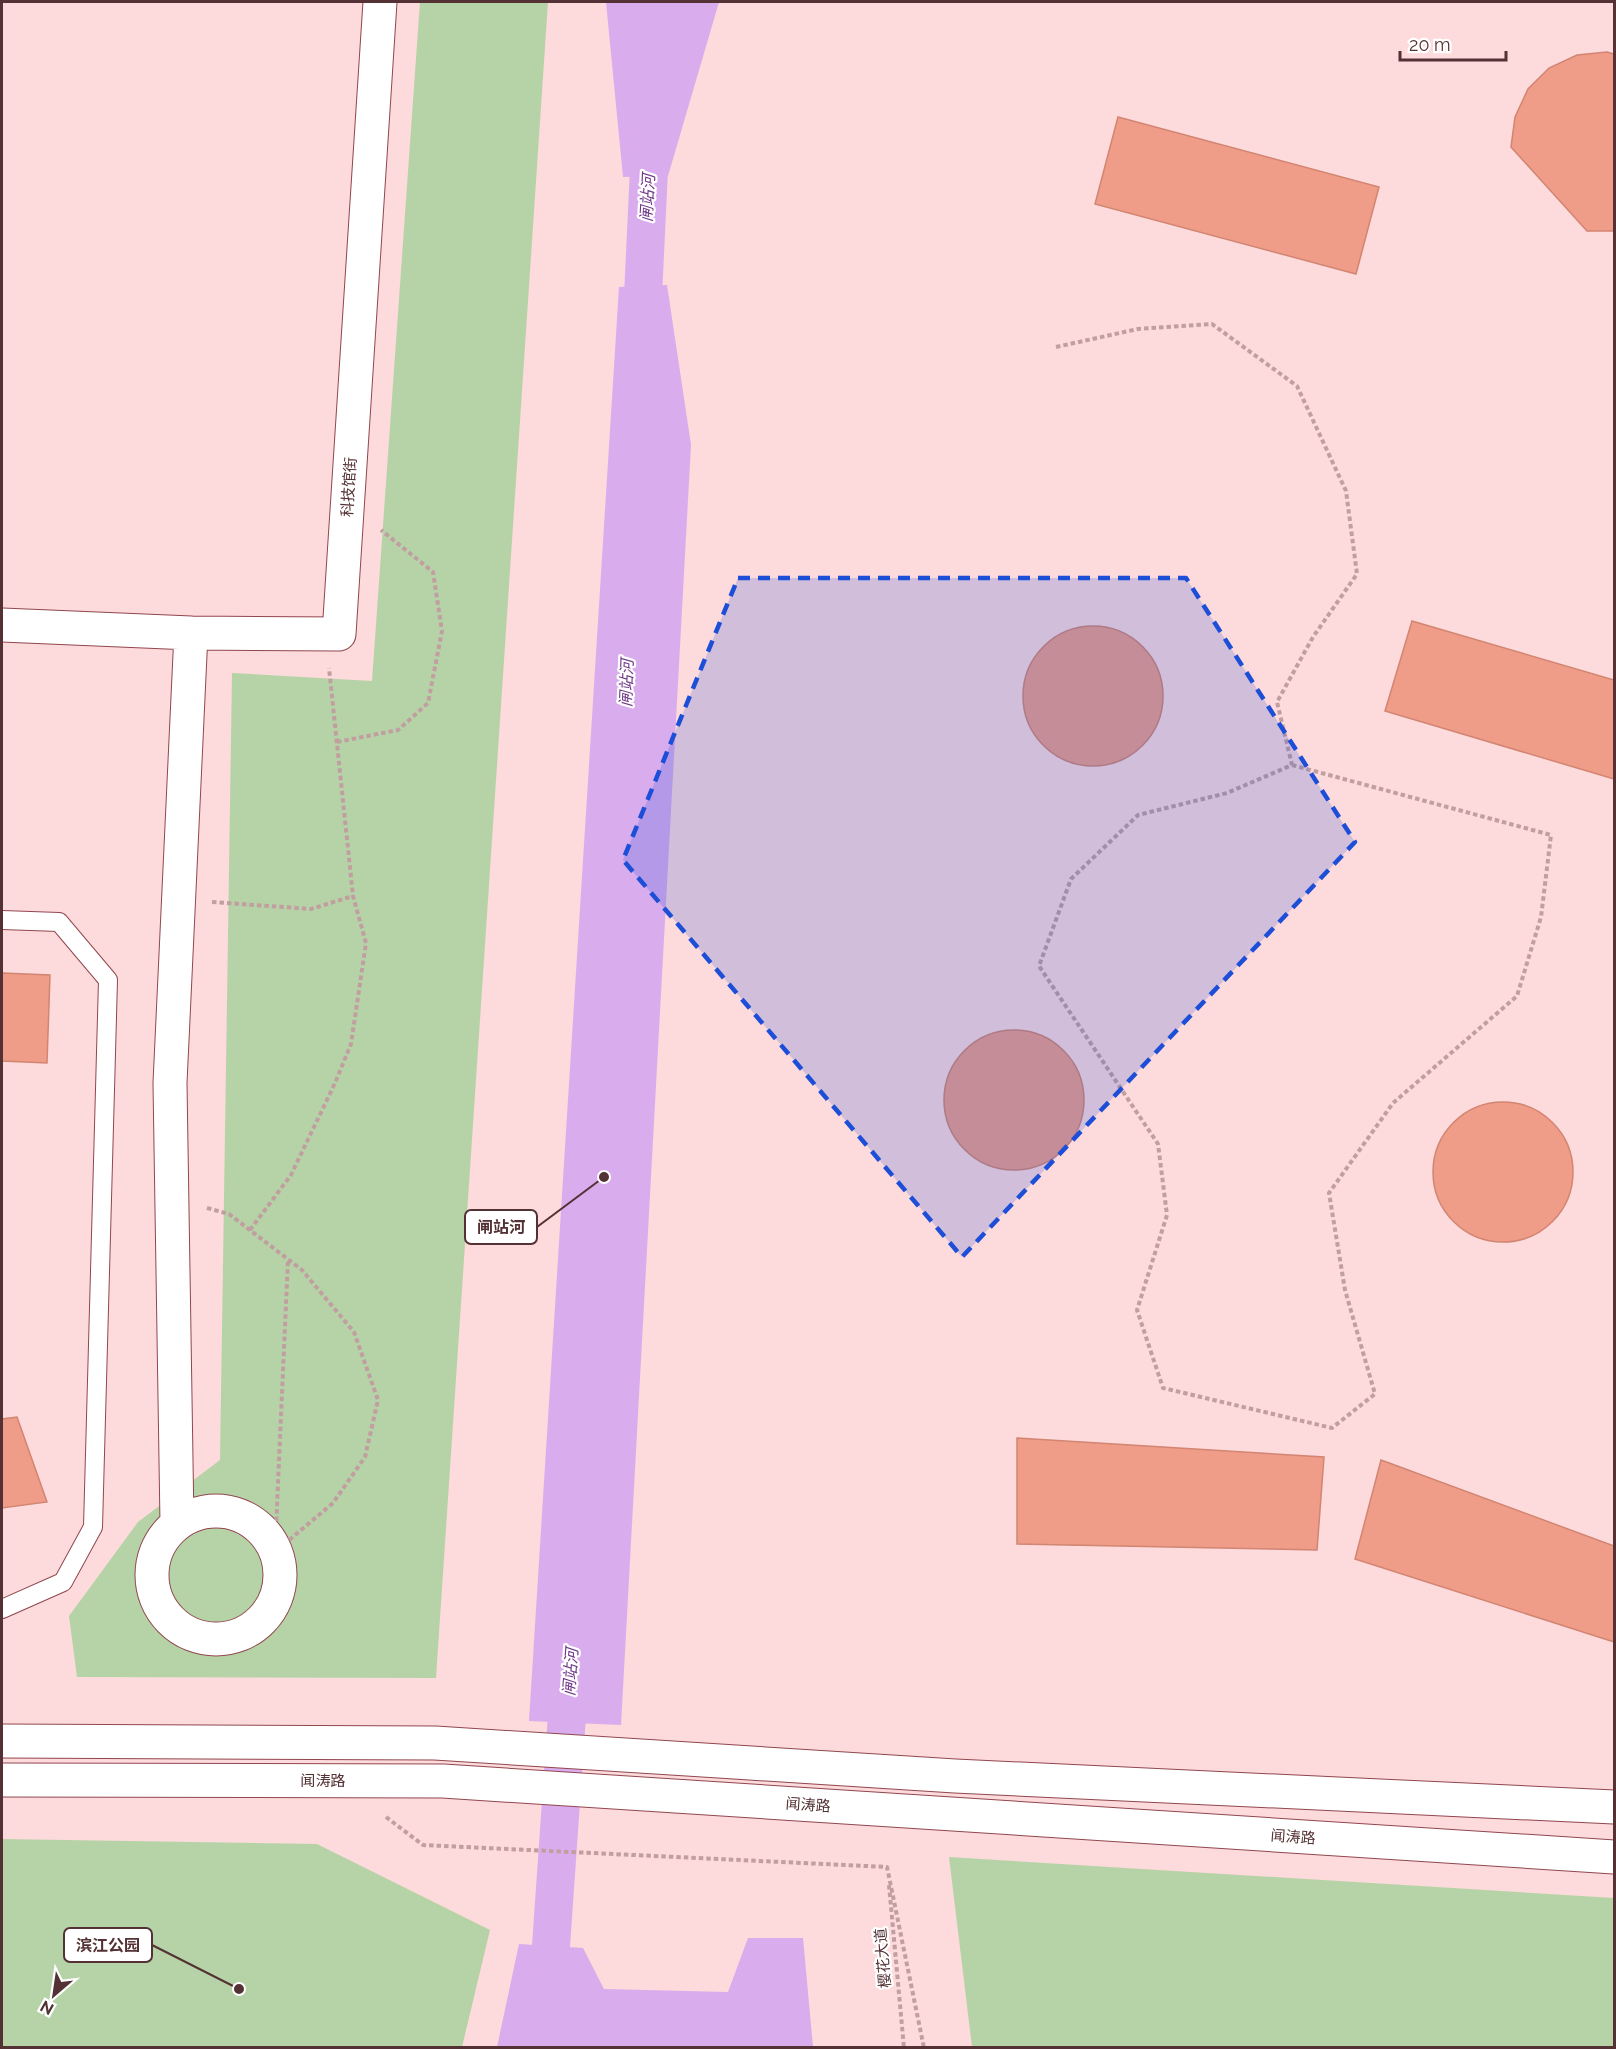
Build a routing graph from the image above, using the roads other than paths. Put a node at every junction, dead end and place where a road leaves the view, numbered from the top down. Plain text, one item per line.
1 (380, 2) edge
2 (2, 625) edge
3 (191, 633) junction
4 (2, 920) edge
5 (177, 1523) junction
6 (2, 1609) edge
7 (2, 1741) edge
8 (2, 1780) edge
9 (1614, 1807) edge
10 (1614, 1857) edge

1 - 3 main road, 科技馆街
2 - 3 main road
3 - 5 main road
4 - 6 lane
5 - 5 main road
7 - 9 main road
8 - 10 main road, 闻涛路

